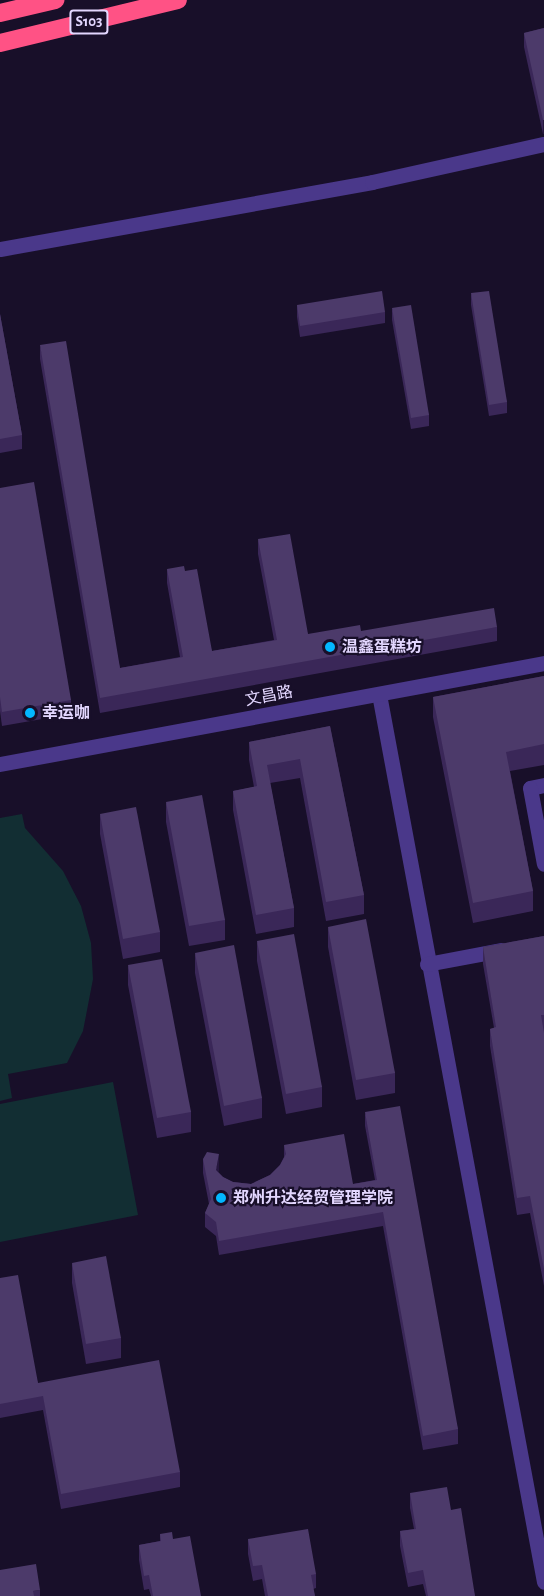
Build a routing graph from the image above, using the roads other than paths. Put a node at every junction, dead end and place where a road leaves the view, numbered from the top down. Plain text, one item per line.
1 (55, 0) edge
2 (178, 0) edge
3 (0, 13) edge
4 (0, 43) edge
5 (544, 144) edge
6 (0, 249) edge
7 (544, 663) edge
8 (379, 694) junction
9 (0, 764) edge
10 (544, 785) edge
11 (544, 864) edge
12 (521, 947) edge
13 (427, 964) junction
14 (544, 1582) edge

1 - 3 highway, S103
2 - 4 highway, S103
5 - 6 street
7 - 8 street, 文昌路
8 - 9 street, 文昌路
8 - 13 street
10 - 11 street
12 - 13 street
13 - 14 street

